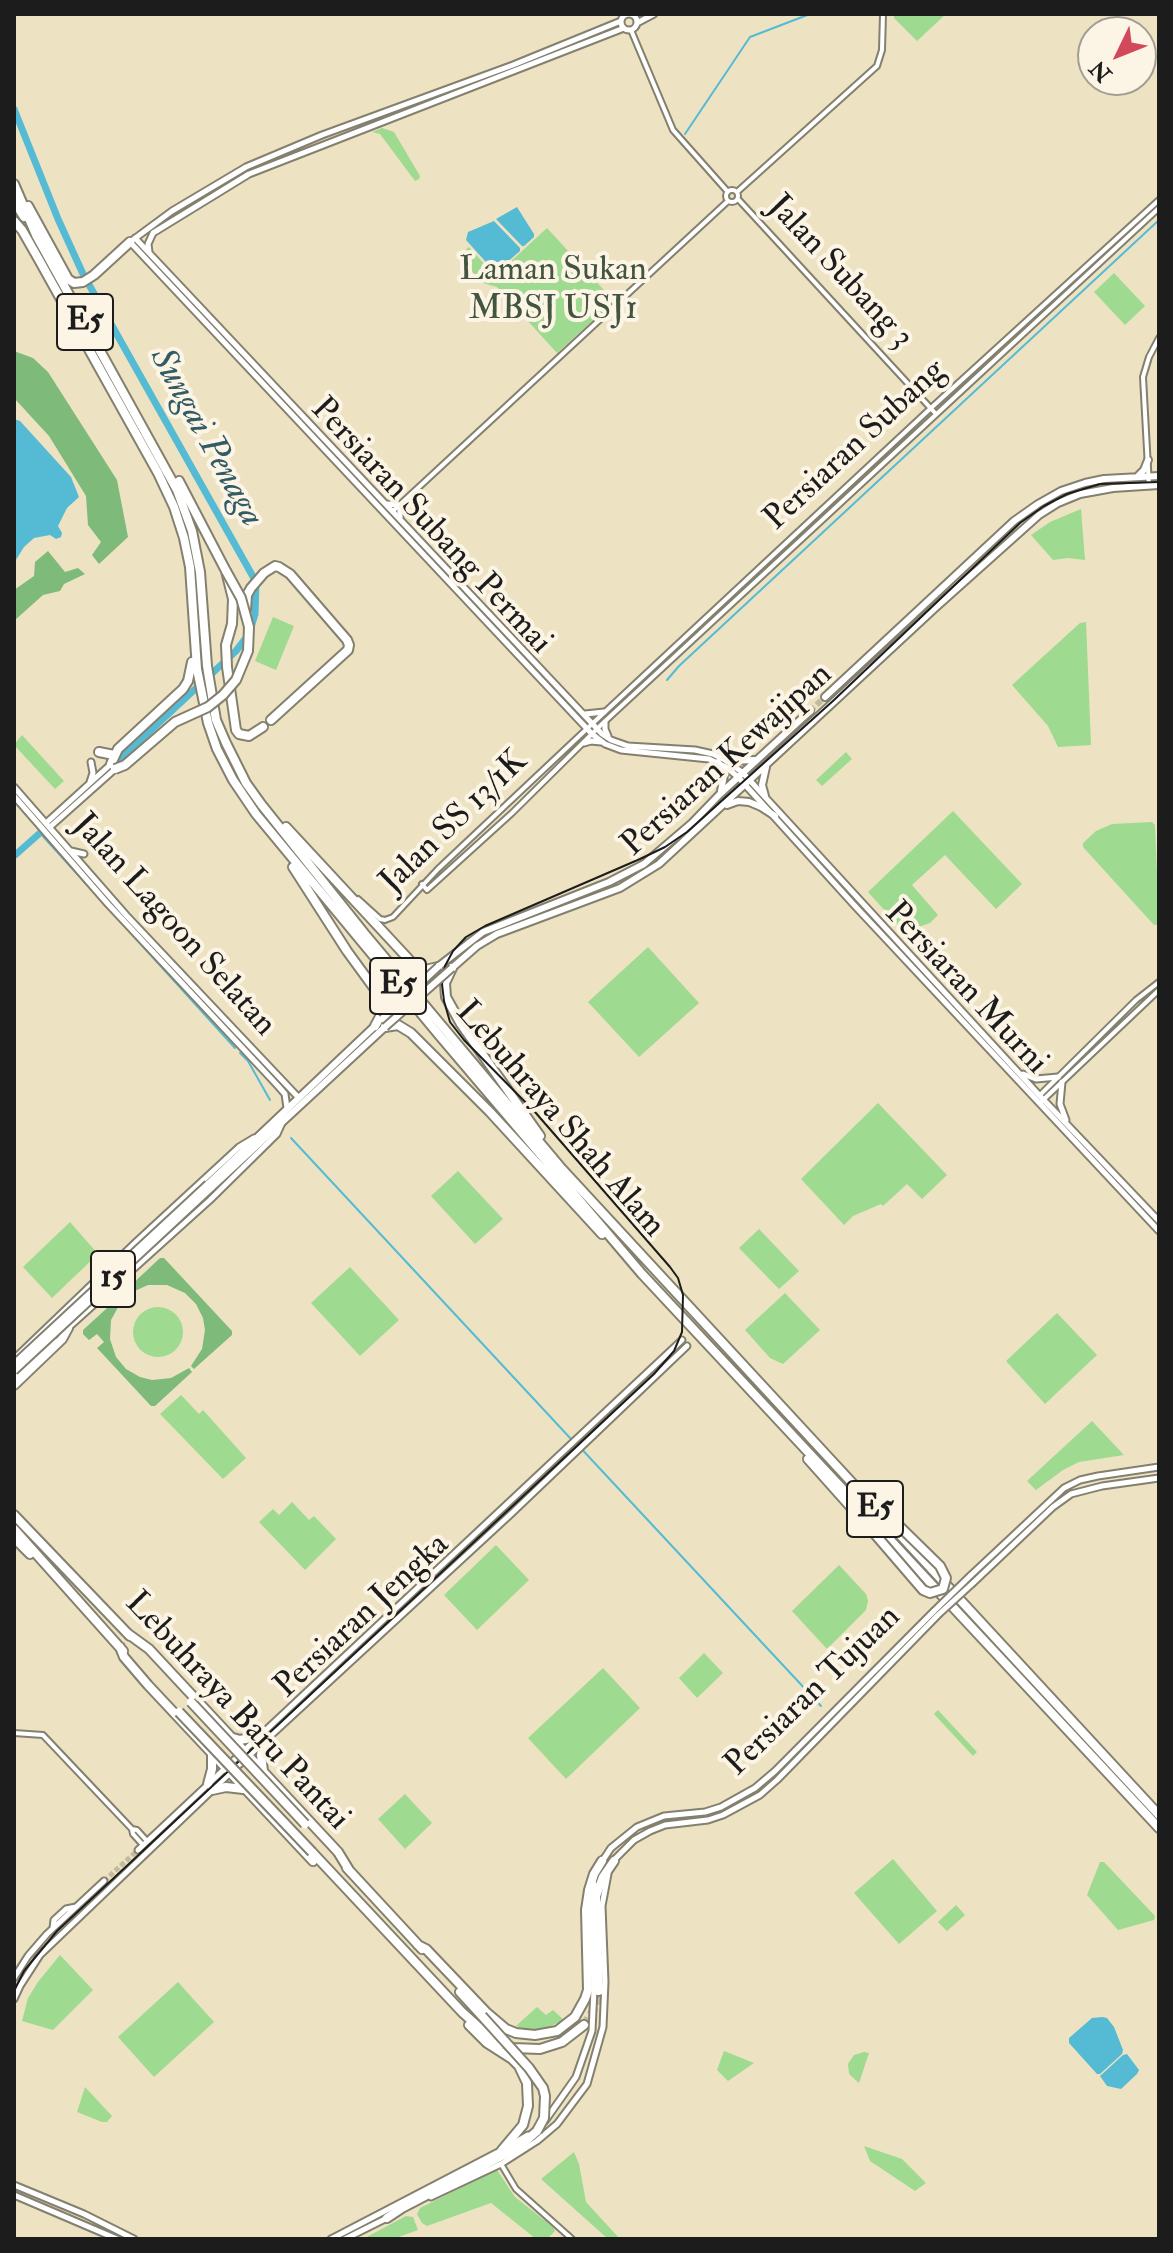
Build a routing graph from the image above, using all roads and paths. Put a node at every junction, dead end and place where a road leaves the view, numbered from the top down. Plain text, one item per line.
1 (654, 14) edge
2 (883, 14) edge
3 (635, 15) edge
4 (625, 22) edge
5 (637, 23) junction
6 (404, 105) junction
7 (373, 117) junction
8 (394, 119) junction
9 (294, 147) junction
10 (307, 151) junction
11 (282, 161) junction
12 (15, 186) edge
13 (728, 192) junction
14 (737, 192) junction
15 (738, 199) junction
16 (1159, 200) edge
17 (14, 201) edge
18 (728, 201) junction
19 (1159, 208) edge
20 (14, 220) edge
21 (36, 235) junction
22 (132, 240) junction
23 (149, 253) junction
24 (1159, 338) edge
25 (931, 408) junction
26 (133, 410) junction
27 (936, 414) junction
28 (1148, 460) junction
29 (1148, 476) junction
30 (1158, 476) edge
31 (1137, 477) junction
32 (1159, 485) edge
33 (1149, 486) junction
34 (386, 504) junction
35 (400, 505) junction
36 (393, 511) junction
37 (383, 513) junction
38 (401, 519) junction
39 (394, 524) junction
40 (226, 571) junction
41 (246, 611) junction
42 (195, 666) junction
43 (206, 692) junction
44 (825, 697) tunnel mouth
45 (580, 711) junction
46 (810, 711) tunnel mouth
47 (604, 712) junction
48 (271, 720) dead end
49 (605, 722) junction
50 (590, 726) junction
51 (263, 727) dead end
52 (595, 732) junction
53 (608, 742) junction
54 (584, 743) junction
55 (99, 752) dead end
56 (760, 757) junction
57 (727, 761) junction
58 (91, 762) dead end
59 (718, 762) junction
60 (113, 763) junction
61 (767, 764) junction
62 (741, 775) junction
63 (748, 782) junction
64 (87, 786) junction
65 (14, 787) edge
66 (720, 794) junction
67 (14, 796) edge
68 (765, 796) junction
69 (720, 809) junction
70 (267, 812) junction
71 (256, 814) junction
72 (775, 816) junction
73 (50, 825) junction
74 (459, 849) junction
75 (71, 851) junction
76 (465, 855) junction
77 (318, 862) junction
78 (86, 870) junction
79 (422, 884) junction
80 (850, 888) junction
81 (855, 906) junction
82 (439, 966) junction
83 (452, 968) junction
84 (1159, 982) edge
85 (1159, 990) edge
86 (380, 1024) junction
87 (1019, 1072) junction
88 (1060, 1080) junction
89 (298, 1097) junction
90 (1040, 1099) junction
91 (287, 1108) junction
92 (283, 1121) junction
93 (1067, 1123) junction
94 (259, 1135) junction
95 (562, 1169) junction
96 (210, 1186) junction
97 (1159, 1221) edge
98 (1159, 1231) edge
99 (121, 1256) junction
100 (642, 1274) junction
101 (121, 1280) junction
102 (68, 1328) junction
103 (14, 1362) edge
104 (741, 1364) junction
105 (732, 1370) junction
106 (14, 1371) edge
107 (14, 1377) edge
108 (14, 1385) edge
109 (1159, 1467) edge
110 (1159, 1478) edge
111 (14, 1508) edge
112 (14, 1515) edge
113 (14, 1529) edge
114 (14, 1538) edge
115 (32, 1541) junction
116 (61, 1564) junction
117 (50, 1568) junction
118 (972, 1580) junction
119 (936, 1613) junction
120 (127, 1633) junction
121 (365, 1643) junction
122 (120, 1647) junction
123 (14, 1733) edge
124 (231, 1737) junction
125 (262, 1739) junction
126 (247, 1753) junction
127 (212, 1755) junction
128 (227, 1771) junction
129 (263, 1772) junction
130 (210, 1787) junction
131 (244, 1789) junction
132 (1159, 1815) edge
133 (1159, 1828) edge
134 (145, 1843) junction
135 (138, 1850) tunnel mouth
136 (602, 1861) junction
137 (614, 1861) junction
138 (349, 1870) junction
139 (104, 1881) tunnel mouth
140 (364, 1907) junction
141 (418, 1945) junction
142 (408, 1954) junction
143 (14, 1978) edge
144 (599, 1991) tunnel mouth
145 (14, 1999) edge
146 (584, 2025) tunnel mouth
147 (576, 2077) junction
148 (590, 2079) junction
149 (567, 2092) junction
150 (578, 2098) junction
151 (502, 2150) junction
152 (501, 2164) junction
153 (14, 2185) edge
154 (30, 2191) junction
155 (14, 2195) edge
156 (25, 2200) junction
157 (387, 2218) junction
158 (117, 2239) edge
159 (134, 2239) edge
160 (331, 2239) edge
161 (345, 2239) edge
162 (572, 2239) edge

1 - 5 main road
2 - 14 street
3 - 4 main road
3 - 5 main road
4 - 5 main road
4 - 6 main road
4 - 8 main road
4 - 13 street, Jalan Subang 3
6 - 7 main road
6 - 8 main road
7 - 8 main road
7 - 9 main road
8 - 10 main road
9 - 10 main road
9 - 11 main road
9 - 22 main road
10 - 11 main road
11 - 23 main road
12 - 21 highway, Lebuhraya Shah Alam / E5
12 - 22 highway
13 - 14 street
13 - 18 street
14 - 15 street
15 - 18 street
15 - 25 street, Jalan Subang 3
16 - 25 street, Persiaran Subang
17 - 21 highway
18 - 35 street
19 - 27 street, Persiaran Subang
20 - 42 highway, Lebuhraya Shah Alam / E5
21 - 26 highway, Lebuhraya Shah Alam / E5
22 - 23 main road, Persiaran Subang Permai
22 - 37 main road, Persiaran Subang Permai
23 - 34 main road, Persiaran Subang Permai
24 - 28 street
25 - 27 street, Jalan Subang 3
25 - 47 street, Persiaran Subang
26 - 40 highway
26 - 43 highway, Lebuhraya Shah Alam / E5
27 - 49 street, Persiaran Subang
28 - 29 street
28 - 30 main road
28 - 31 main road
29 - 30 main road, Persiaran Kewajipan
29 - 31 main road, Persiaran Kewajipan
29 - 33 street
31 - 44 main road, Persiaran Kewajipan
32 - 33 main road, Persiaran Kewajipan
33 - 61 main road, Persiaran Kewajipan
34 - 35 main road
34 - 36 main road, Persiaran Subang Permai
35 - 36 street
35 - 38 main road
36 - 37 main road
36 - 38 main road, Persiaran Subang Permai
36 - 39 main road
37 - 39 main road, Persiaran Subang Permai
38 - 45 main road, Persiaran Subang Permai
39 - 50 main road, Persiaran Subang Permai
40 - 41 highway, bridge
40 - 51 highway, bridge
41 - 48 highway
41 - 60 highway, bridge
42 - 43 highway, Lebuhraya Shah Alam / E5
42 - 60 highway
43 - 70 highway, Lebuhraya Shah Alam / E5
43 - 71 highway, Lebuhraya Shah Alam / E5
45 - 47 main road
45 - 50 main road, Persiaran Subang Permai
46 - 56 main road, Persiaran Kewajipan
47 - 50 street, Persiaran Subang
49 - 52 street, Persiaran Subang
49 - 53 main road
50 - 52 main road, Persiaran Subang Permai
50 - 74 street, Jalan SS 13/1K
52 - 53 main road, Persiaran Subang Permai
52 - 54 street, Jalan SS 13/1K
53 - 54 main road
53 - 57 main road, Persiaran Subang Permai
53 - 59 main road, Persiaran Subang Permai
54 - 76 street, Jalan SS 13/1K
55 - 60 highway
56 - 57 main road
56 - 62 main road, Persiaran Kewajipan
57 - 62 main road, Persiaran Subang Permai
58 - 64 main road
59 - 62 main road, Persiaran Subang Permai
59 - 66 main road
60 - 64 main road
60 - 73 main road
61 - 63 main road, Persiaran Kewajipan
61 - 68 main road
62 - 63 main road, Persiaran Murni
62 - 66 main road, Persiaran Kewajipan
63 - 68 main road, Persiaran Murni
63 - 69 main road, Persiaran Kewajipan
63 - 72 main road, Persiaran Murni
64 - 73 main road
65 - 73 main road, Jalan Lagoon Selatan
66 - 82 main road, Persiaran Kewajipan
67 - 73 main road, Jalan Lagoon Selatan
68 - 80 main road, Persiaran Murni
69 - 72 main road
69 - 83 main road, Persiaran Kewajipan
70 - 77 highway
70 - 95 highway, Lebuhraya Shah Alam / E5
71 - 86 highway
71 - 100 highway, Lebuhraya Shah Alam / E5
72 - 81 main road, Persiaran Murni
73 - 75 main road, Jalan Lagoon Selatan
73 - 91 main road, Jalan Lagoon Selatan
74 - 76 street
74 - 79 street, Jalan SS 13/1K
75 - 78 main road, Jalan Lagoon Selatan
75 - 78 main road
76 - 79 street, Jalan SS 13/1K
77 - 79 street, Jalan SS 13/1K
77 - 82 highway
78 - 89 main road, Jalan Lagoon Selatan
80 - 81 main road
80 - 87 main road, Persiaran Murni
81 - 90 main road, Persiaran Murni
82 - 86 main road, Persiaran Kewajipan, bridge
83 - 86 main road, Persiaran Kewajipan, bridge
83 - 95 highway
84 - 88 street
85 - 88 street
86 - 89 main road, Persiaran Kewajipan
86 - 92 main road, Persiaran Kewajipan
86 - 100 highway
87 - 88 main road
87 - 90 main road, Persiaran Murni
88 - 90 street
88 - 93 main road
89 - 91 main road, Persiaran Kewajipan
90 - 93 main road, Persiaran Murni
90 - 98 main road, Persiaran Murni
91 - 94 main road, Persiaran Kewajipan
92 - 96 main road
92 - 101 main road, Persiaran Kewajipan
93 - 97 main road, Persiaran Murni
94 - 96 main road
94 - 99 main road, Persiaran Kewajipan
95 - 104 highway, Lebuhraya Shah Alam / E5
96 - 103 main road, 15, bridge
96 - 106 main road, 15, bridge
99 - 101 main road
99 - 103 main road, Persiaran Kewajipan
100 - 105 highway, Lebuhraya Shah Alam / E5
101 - 102 main road, Persiaran Kewajipan
102 - 107 main road, Persiaran Kewajipan
102 - 108 highway
104 - 105 highway, bridge
104 - 132 highway, Lebuhraya Shah Alam / E5
105 - 133 highway, Lebuhraya Shah Alam / E5
109 - 118 main road, Persiaran Tujuan
110 - 118 main road, Persiaran Tujuan
111 - 116 highway
112 - 115 highway, Lebuhraya Baru Pantai
113 - 115 highway, Lebuhraya Baru Pantai
114 - 117 highway
115 - 116 highway, Lebuhraya Baru Pantai
115 - 117 highway, Lebuhraya Baru Pantai
116 - 120 highway, Lebuhraya Baru Pantai
117 - 122 highway, Lebuhraya Baru Pantai
118 - 119 main road, Persiaran Tujuan, bridge
119 - 136 main road, Persiaran Tujuan
119 - 137 main road, Persiaran Tujuan
120 - 124 highway
120 - 138 highway, Lebuhraya Baru Pantai, bridge
121 - 121 main road, Persiaran Jengka
121 - 125 main road, Persiaran Jengka
122 - 127 highway
122 - 140 highway, Lebuhraya Baru Pantai, bridge
123 - 134 street
124 - 125 highway
124 - 126 highway
124 - 127 highway
125 - 126 main road, Persiaran Jengka
125 - 129 highway
126 - 128 main road, Persiaran Jengka
126 - 129 highway
127 - 128 highway
127 - 130 highway
128 - 130 main road, Persiaran Jengka
128 - 131 highway
129 - 131 highway
129 - 138 highway
130 - 131 highway
130 - 134 main road, Persiaran Jengka
130 - 145 main road, Persiaran Jengka
131 - 140 highway
134 - 135 main road, Persiaran Jengka
136 - 141 highway
136 - 147 main road, Persiaran Tujuan
137 - 144 highway
137 - 148 main road
138 - 141 highway, Lebuhraya Baru Pantai
139 - 143 main road
140 - 142 highway, Lebuhraya Baru Pantai
141 - 157 highway, bridge
142 - 146 highway
142 - 151 highway
147 - 148 main road
147 - 149 main road, Persiaran Tujuan
148 - 150 main road
149 - 150 main road
149 - 151 main road, Persiaran Tujuan
150 - 152 main road
151 - 160 main road, Persiaran Tujuan
152 - 157 main road
152 - 162 street
153 - 154 main road
154 - 156 main road
154 - 159 main road
155 - 156 main road
156 - 158 main road
157 - 161 main road

